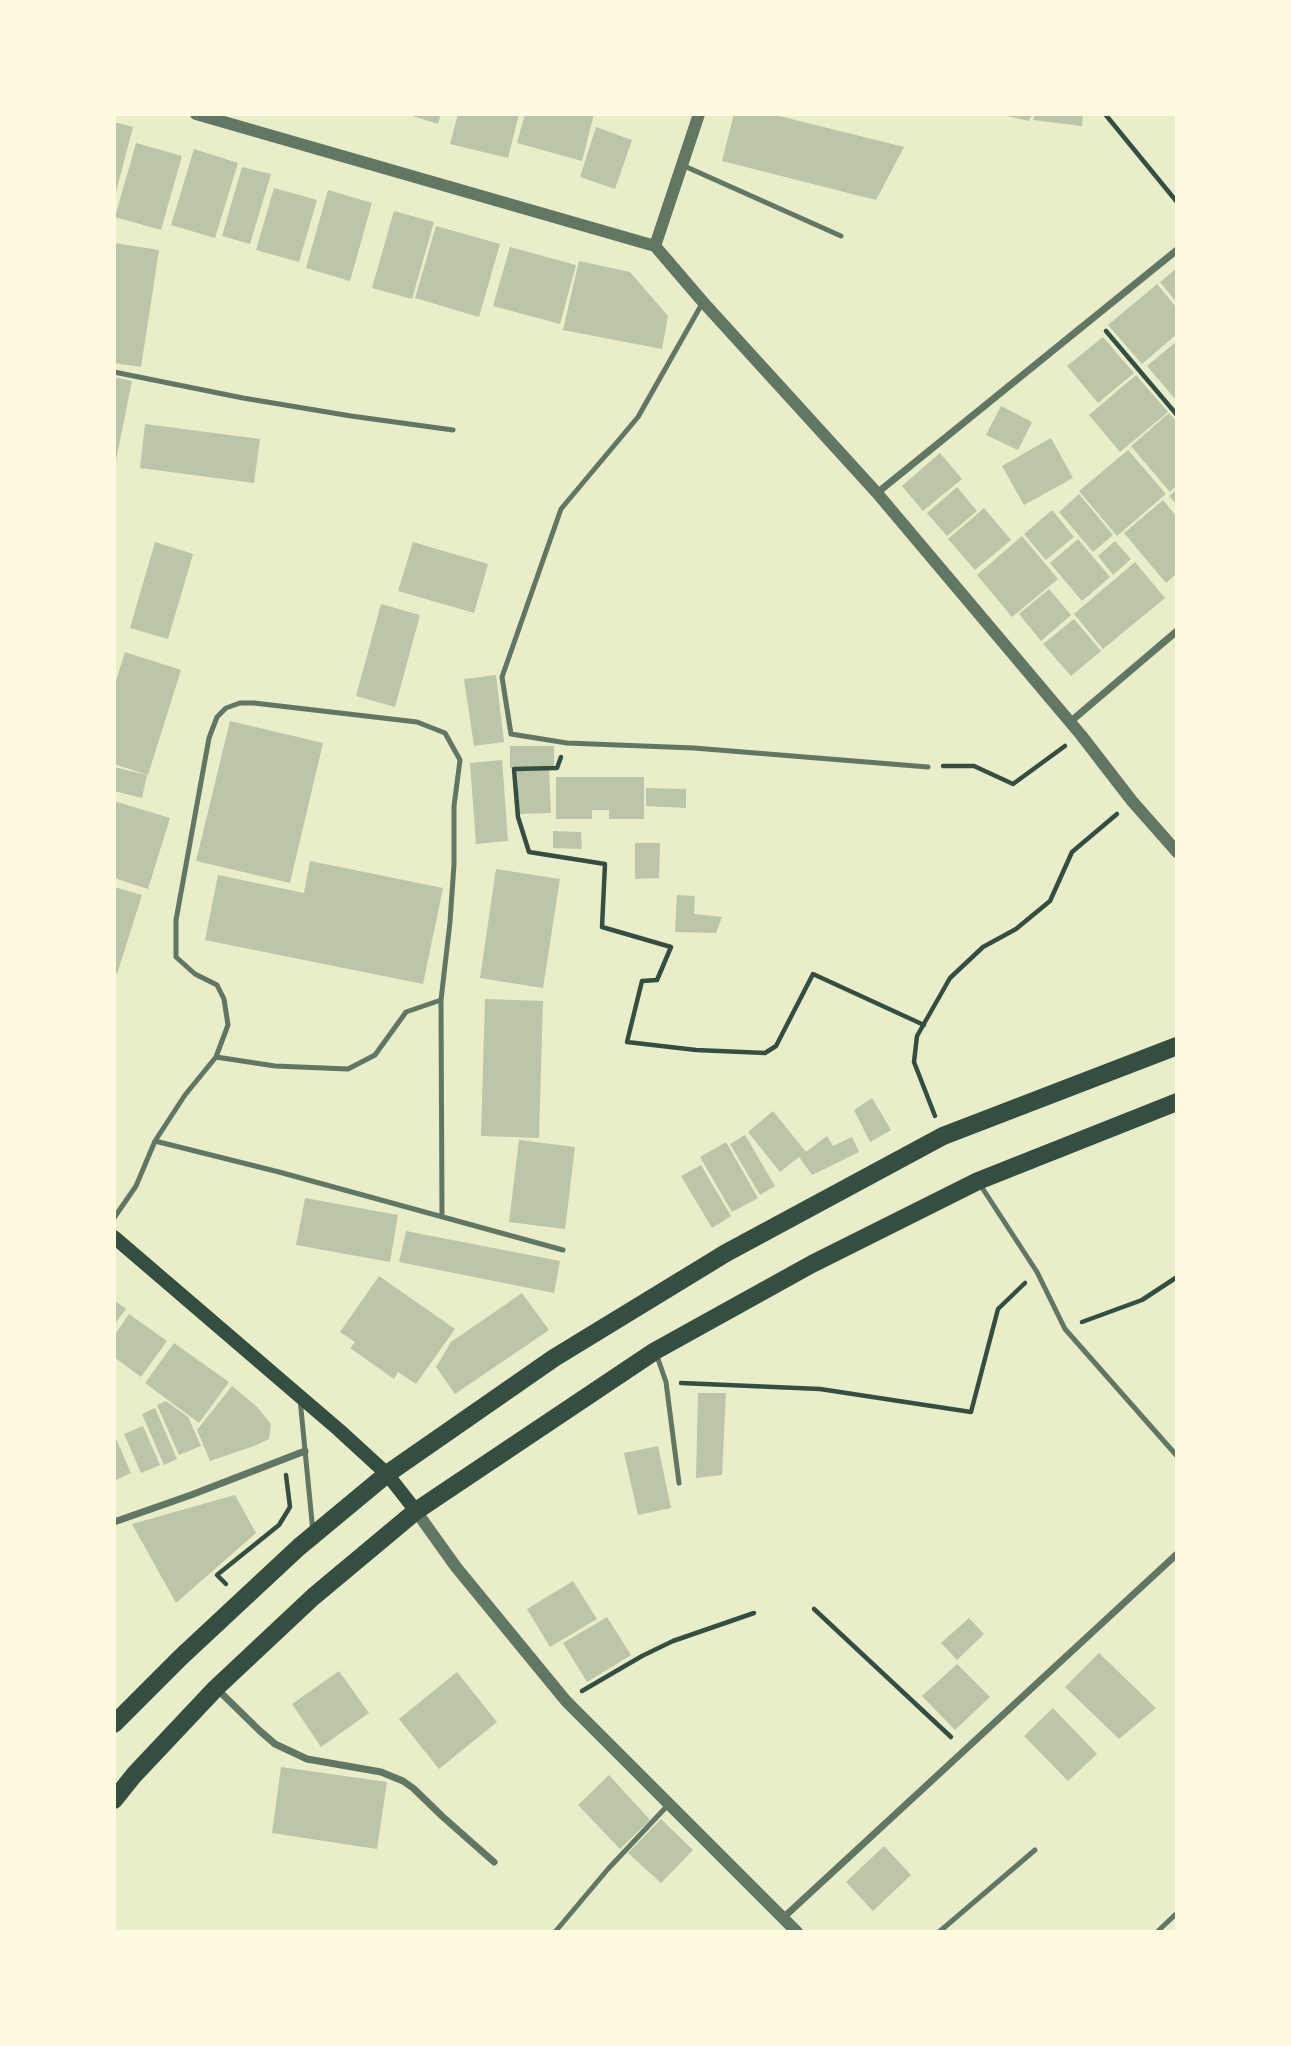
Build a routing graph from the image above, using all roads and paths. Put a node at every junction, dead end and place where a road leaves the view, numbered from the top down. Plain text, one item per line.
1 (196, 114) edge
2 (699, 114) edge
3 (1105, 114) edge
4 (682, 164) junction
5 (1177, 202) edge
6 (841, 236) dead end
7 (655, 246) junction
8 (1177, 250) edge
9 (703, 302) junction
10 (1094, 317) junction
11 (114, 372) edge
12 (1177, 415) edge
13 (453, 430) dead end
14 (877, 494) junction
15 (1177, 631) edge
16 (1070, 722) junction
17 (1081, 735) junction
18 (567, 743) junction
19 (928, 767) joint
20 (1132, 801) junction
21 (1177, 852) edge
22 (441, 1000) junction
23 (924, 1025) junction
24 (1177, 1046) edge
25 (216, 1058) junction
26 (1177, 1102) edge
27 (943, 1136) junction
28 (155, 1141) junction
29 (978, 1181) junction
30 (442, 1217) junction
31 (114, 1218) edge
32 (114, 1237) edge
33 (563, 1250) dead end
34 (1037, 1272) junction
35 (1177, 1277) edge
36 (1065, 1329) junction
37 (655, 1351) junction
38 (666, 1382) junction
39 (299, 1396) junction
40 (305, 1451) junction
41 (1177, 1457) edge
42 (285, 1460) junction
43 (387, 1474) junction
44 (679, 1483) dead end
45 (416, 1511) junction
46 (114, 1522) edge
47 (313, 1536) junction
48 (1177, 1554) edge
49 (217, 1575) dead end
50 (814, 1609) dead end
51 (754, 1613) dead end
52 (216, 1688) junction
53 (566, 1701) junction
54 (114, 1724) edge
55 (965, 1750) junction
56 (114, 1800) edge
57 (669, 1804) junction
58 (1035, 1850) dead end
59 (494, 1862) dead end
60 (1177, 1913) edge
61 (783, 1918) junction
62 (555, 1932) edge
63 (797, 1932) edge
64 (939, 1932) edge
65 (1157, 1932) edge

1 - 7 street
2 - 4 street
3 - 5 path
4 - 6 lane
4 - 7 street
7 - 9 street
8 - 10 street
9 - 14 street
9 - 18 lane
10 - 12 path
10 - 14 street
11 - 13 lane
14 - 16 street
15 - 16 street
16 - 17 street
17 - 19 path
17 - 20 street
18 - 19 lane
18 - 23 path
20 - 21 street
20 - 23 path
22 - 25 lane
22 - 25 lane
22 - 30 lane
23 - 27 path
24 - 27 main road
25 - 28 lane
26 - 29 main road
27 - 43 main road
28 - 30 lane
28 - 31 lane
29 - 34 lane
29 - 37 main road
30 - 33 lane
32 - 39 main road
34 - 36 lane
34 - 38 path
35 - 36 path
36 - 41 lane
37 - 38 lane
37 - 45 main road
38 - 44 lane
39 - 40 lane
39 - 43 main road
40 - 42 street
40 - 47 lane
42 - 46 street
42 - 49 path
43 - 45 main road
43 - 47 main road
45 - 52 main road
45 - 53 street
47 - 54 main road
48 - 55 street
50 - 55 path
51 - 53 path
52 - 56 main road
52 - 59 street
53 - 57 street
55 - 61 street
57 - 61 street
57 - 62 lane
58 - 64 lane
60 - 65 lane
61 - 63 street

